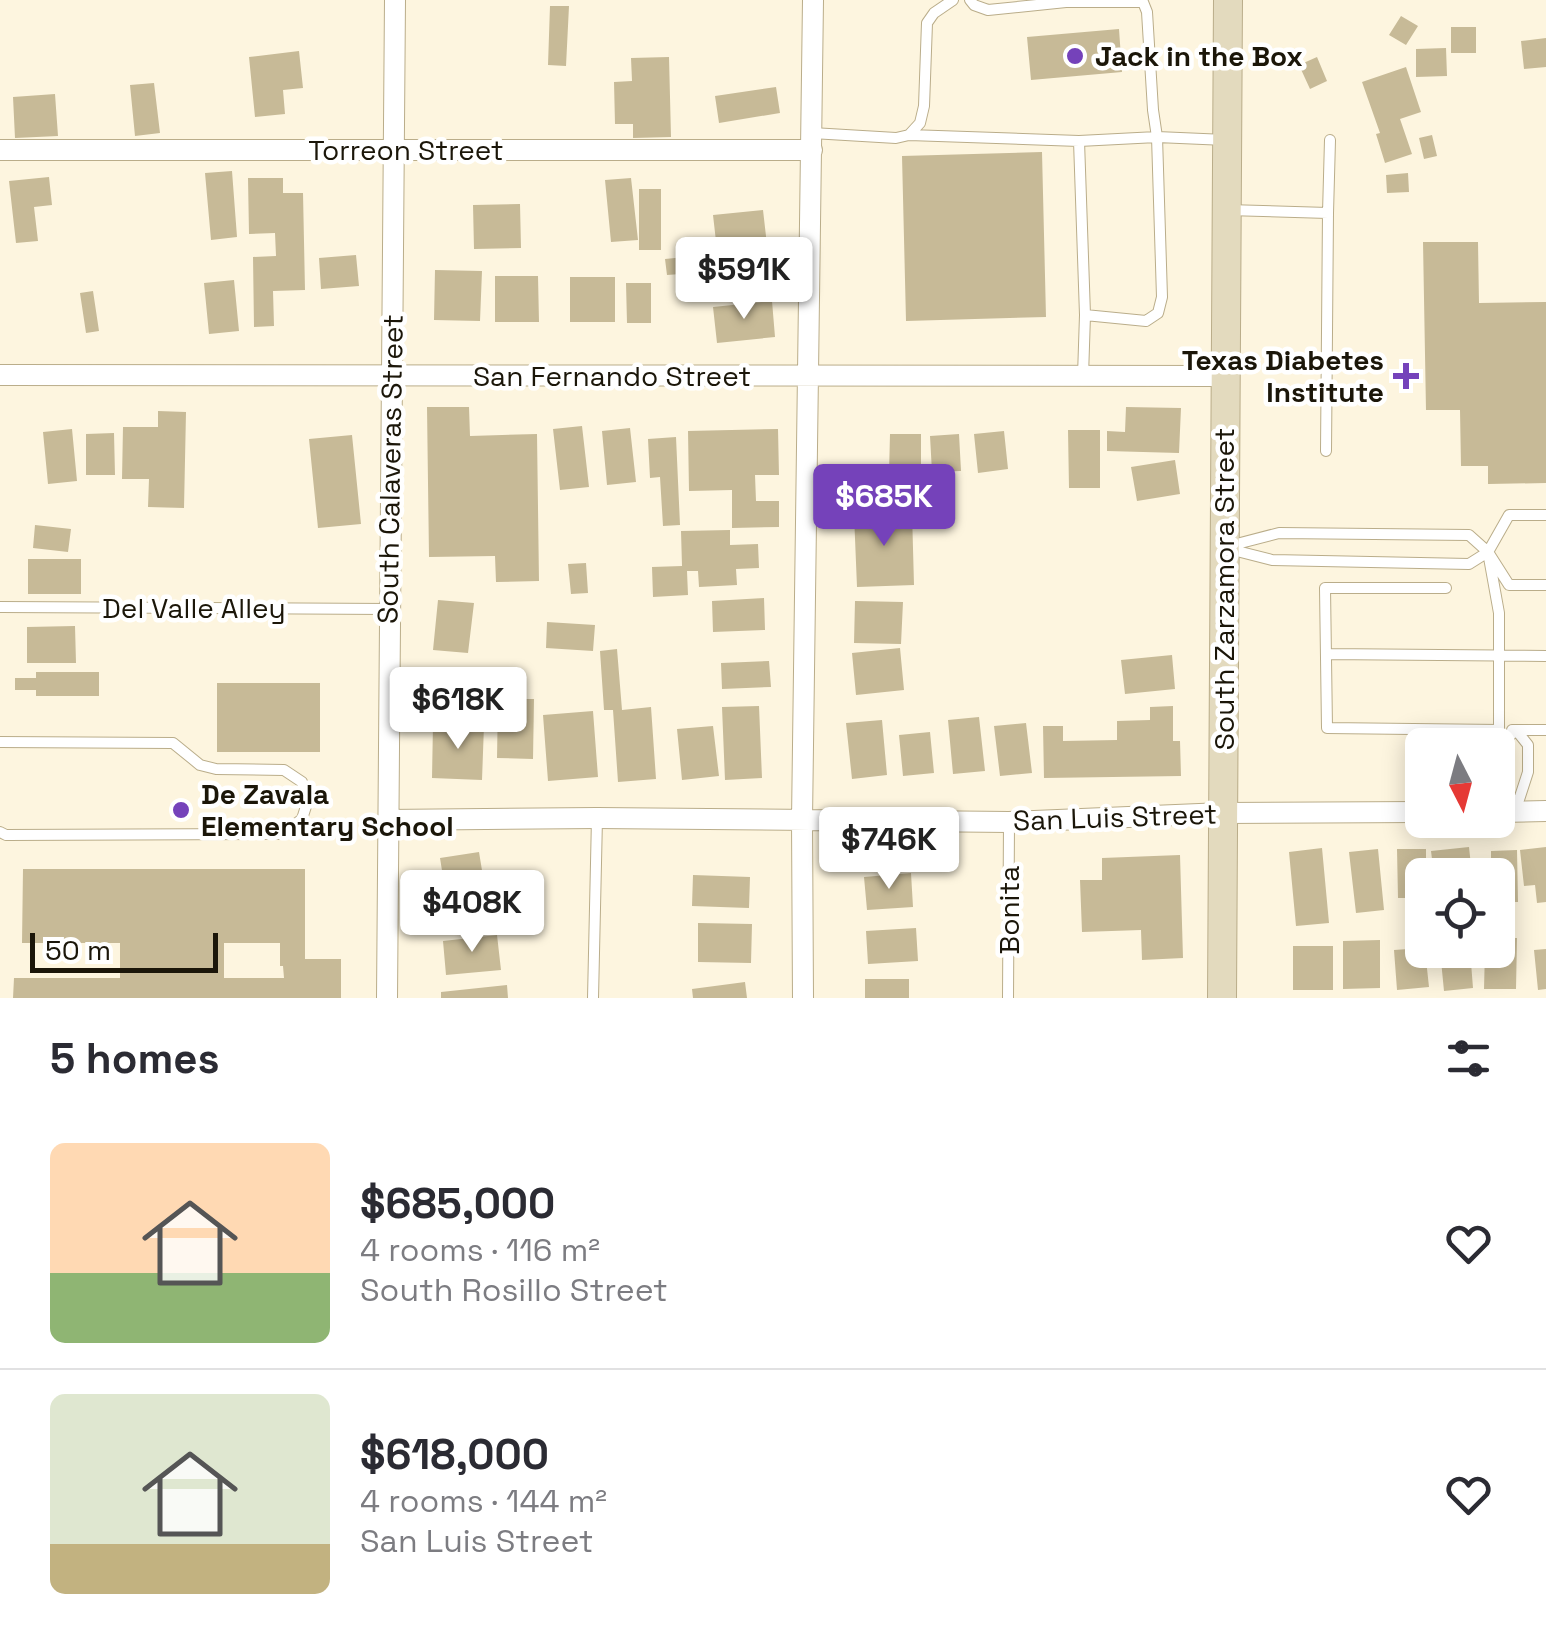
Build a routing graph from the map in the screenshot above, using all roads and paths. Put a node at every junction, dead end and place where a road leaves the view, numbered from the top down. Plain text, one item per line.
1 (395, 0) edge
2 (813, 0) edge
3 (953, 0) edge
4 (970, 0) edge
5 (1228, 0) edge
6 (909, 135) junction
7 (1158, 137) junction
8 (1227, 140) junction
9 (1330, 140) dead end
10 (1079, 141) junction
11 (812, 142) junction
12 (0, 150) edge
13 (394, 150) junction
14 (1226, 210) junction
15 (1328, 213) junction
16 (1084, 315) junction
17 (0, 376) edge
18 (391, 376) junction
19 (806, 376) junction
20 (1083, 376) junction
21 (1225, 376) junction
22 (1326, 450) dead end
23 (1546, 516) edge
24 (1224, 548) junction
25 (1488, 552) junction
26 (1546, 585) edge
27 (1446, 588) dead end
28 (0, 608) edge
29 (389, 608) junction
30 (1326, 654) junction
31 (1499, 655) junction
32 (1546, 656) edge
33 (1498, 728) edge
34 (1405, 729) edge
35 (1516, 730) joint
36 (1546, 730) edge
37 (0, 742) edge
38 (1515, 796) edge
39 (1223, 812) junction
40 (1405, 812) edge
41 (1515, 812) edge
42 (1546, 812) edge
43 (597, 818) junction
44 (387, 820) junction
45 (802, 820) junction
46 (1009, 822) junction
47 (0, 832) edge
48 (387, 998) edge
49 (593, 998) edge
50 (803, 998) edge
51 (1008, 998) edge
52 (1222, 998) edge

1 - 13 street, South Calaveras Street
2 - 11 street
3 - 6 lane
4 - 7 lane
5 - 8 main road, South Zarzamora Street
6 - 10 lane
6 - 11 lane
7 - 8 lane
7 - 10 lane
7 - 16 lane
8 - 14 main road, South Zarzamora Street
9 - 15 lane
10 - 16 lane
11 - 13 street, Torreon Street
11 - 19 street
12 - 13 street, Torreon Street
13 - 18 street, South Calaveras Street
14 - 15 lane
14 - 21 main road, South Zarzamora Street
15 - 22 lane
16 - 20 lane
17 - 18 street, San Fernando Street
18 - 19 street, San Fernando Street
18 - 29 street, South Calaveras Street
19 - 20 street, San Fernando Street
19 - 45 street
20 - 21 street, San Fernando Street
21 - 24 main road, South Zarzamora Street
23 - 25 lane
24 - 25 lane
24 - 25 lane
24 - 39 main road, South Zarzamora Street
25 - 26 lane
25 - 31 lane
27 - 30 lane
28 - 29 lane, Del Valle Alley
29 - 44 street, South Calaveras Street
30 - 31 lane
30 - 34 lane
31 - 32 lane
31 - 33 lane
35 - 36 lane
35 - 38 lane
37 - 47 lane
39 - 40 street, San Luis Street
39 - 46 street, San Luis Street
39 - 52 main road, South Zarzamora Street
41 - 42 street
43 - 44 street, San Luis Street
43 - 45 street, San Luis Street
43 - 49 lane
44 - 48 street, South Calaveras Street
45 - 46 street, San Luis Street
45 - 50 street
46 - 51 lane, Bonita

